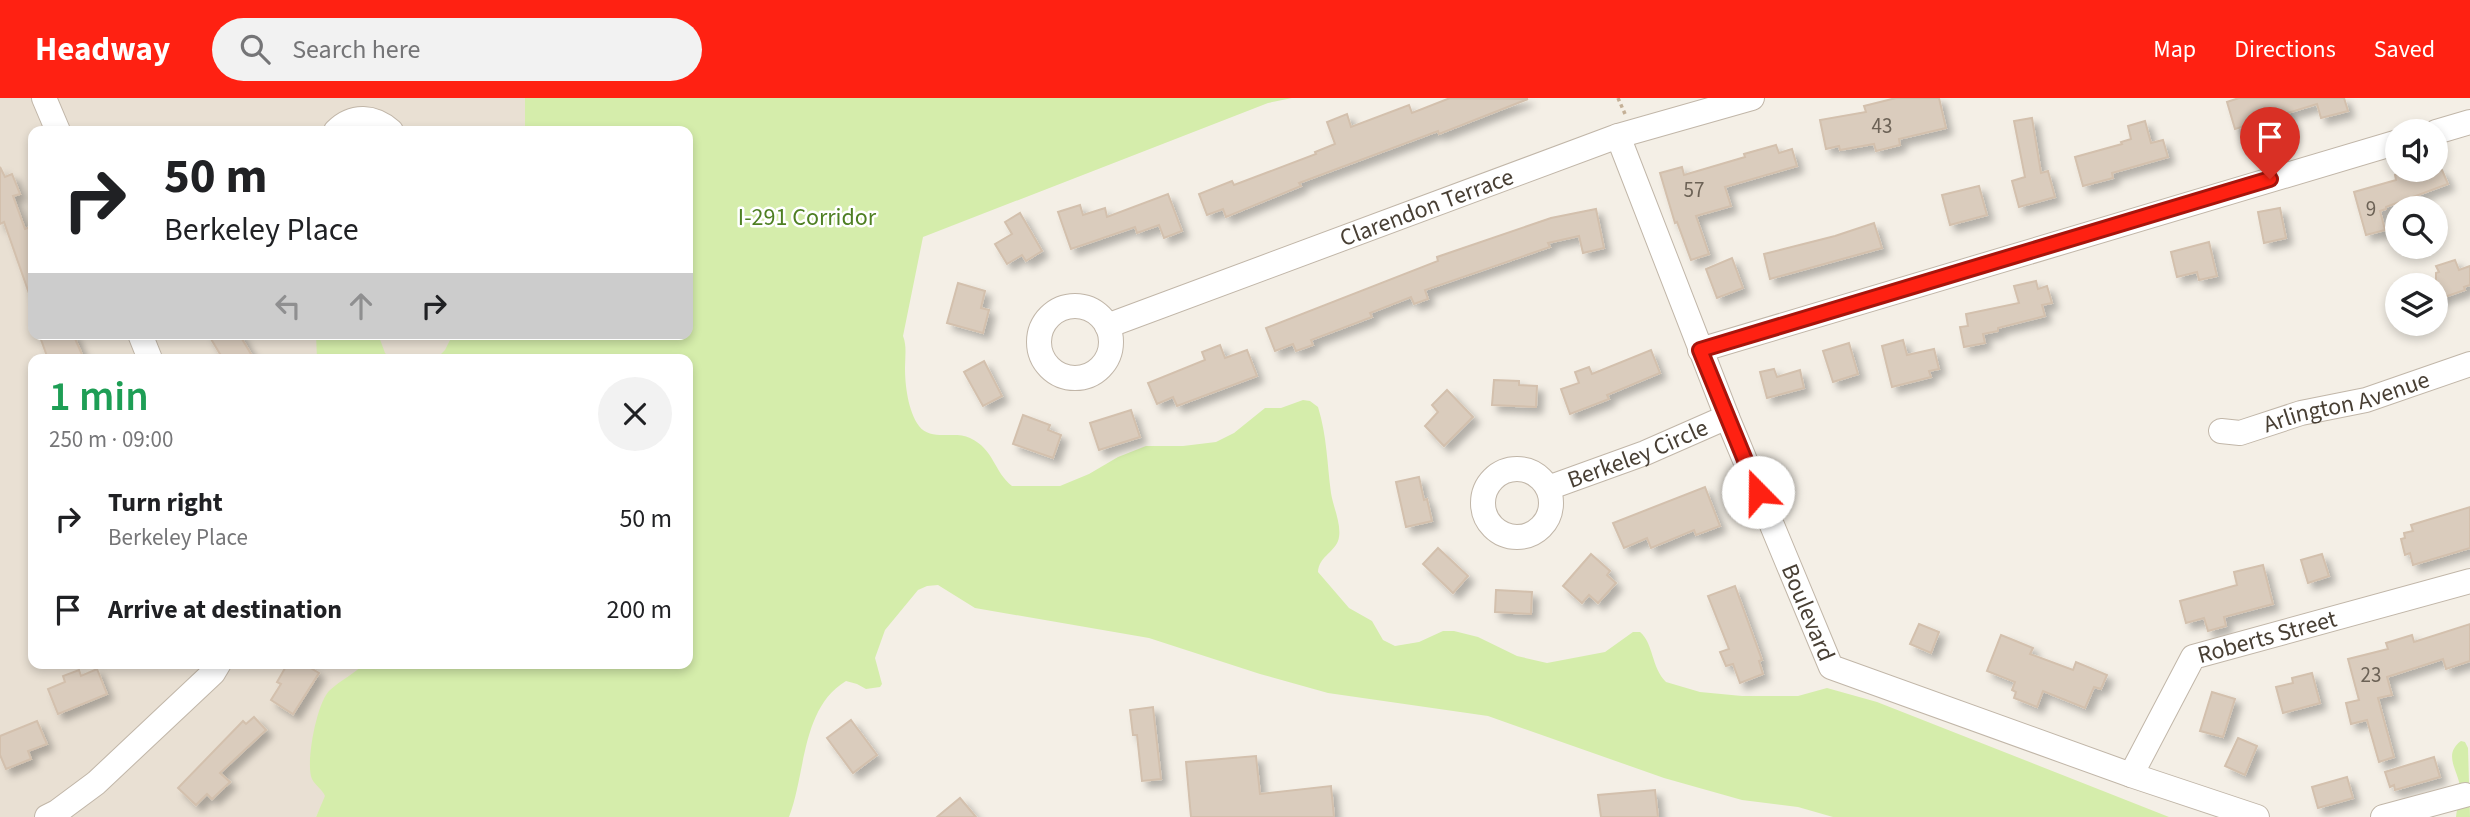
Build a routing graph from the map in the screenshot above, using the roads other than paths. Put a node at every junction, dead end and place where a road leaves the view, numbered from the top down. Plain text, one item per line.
1 (44, 98) edge
2 (1752, 98) edge
3 (2470, 122) edge
4 (56, 126) edge
5 (343, 126) edge
6 (385, 126) edge
7 (2448, 128) edge
8 (1618, 136) junction
9 (2385, 146) edge
10 (1107, 326) dead end
11 (1700, 350) junction
12 (2470, 363) edge
13 (1727, 417) junction
14 (2221, 430) dead end
15 (1548, 488) dead end
16 (2470, 580) edge
17 (215, 669) edge
18 (2131, 775) junction
19 (2465, 795) dead end
20 (47, 817) edge
21 (2258, 817) edge
22 (2383, 817) edge

1 - 4 street
2 - 8 street, Clarendon Terrace
3 - 7 street
5 - 6 street
8 - 10 street, Clarendon Terrace
8 - 11 street, Boulevard
9 - 11 street
11 - 13 street, Boulevard
12 - 14 street, Arlington Avenue
13 - 15 street, Berkeley Circle
13 - 18 street, Boulevard
16 - 18 street, Roberts Street
17 - 20 street
18 - 21 street, Boulevard
19 - 22 street

